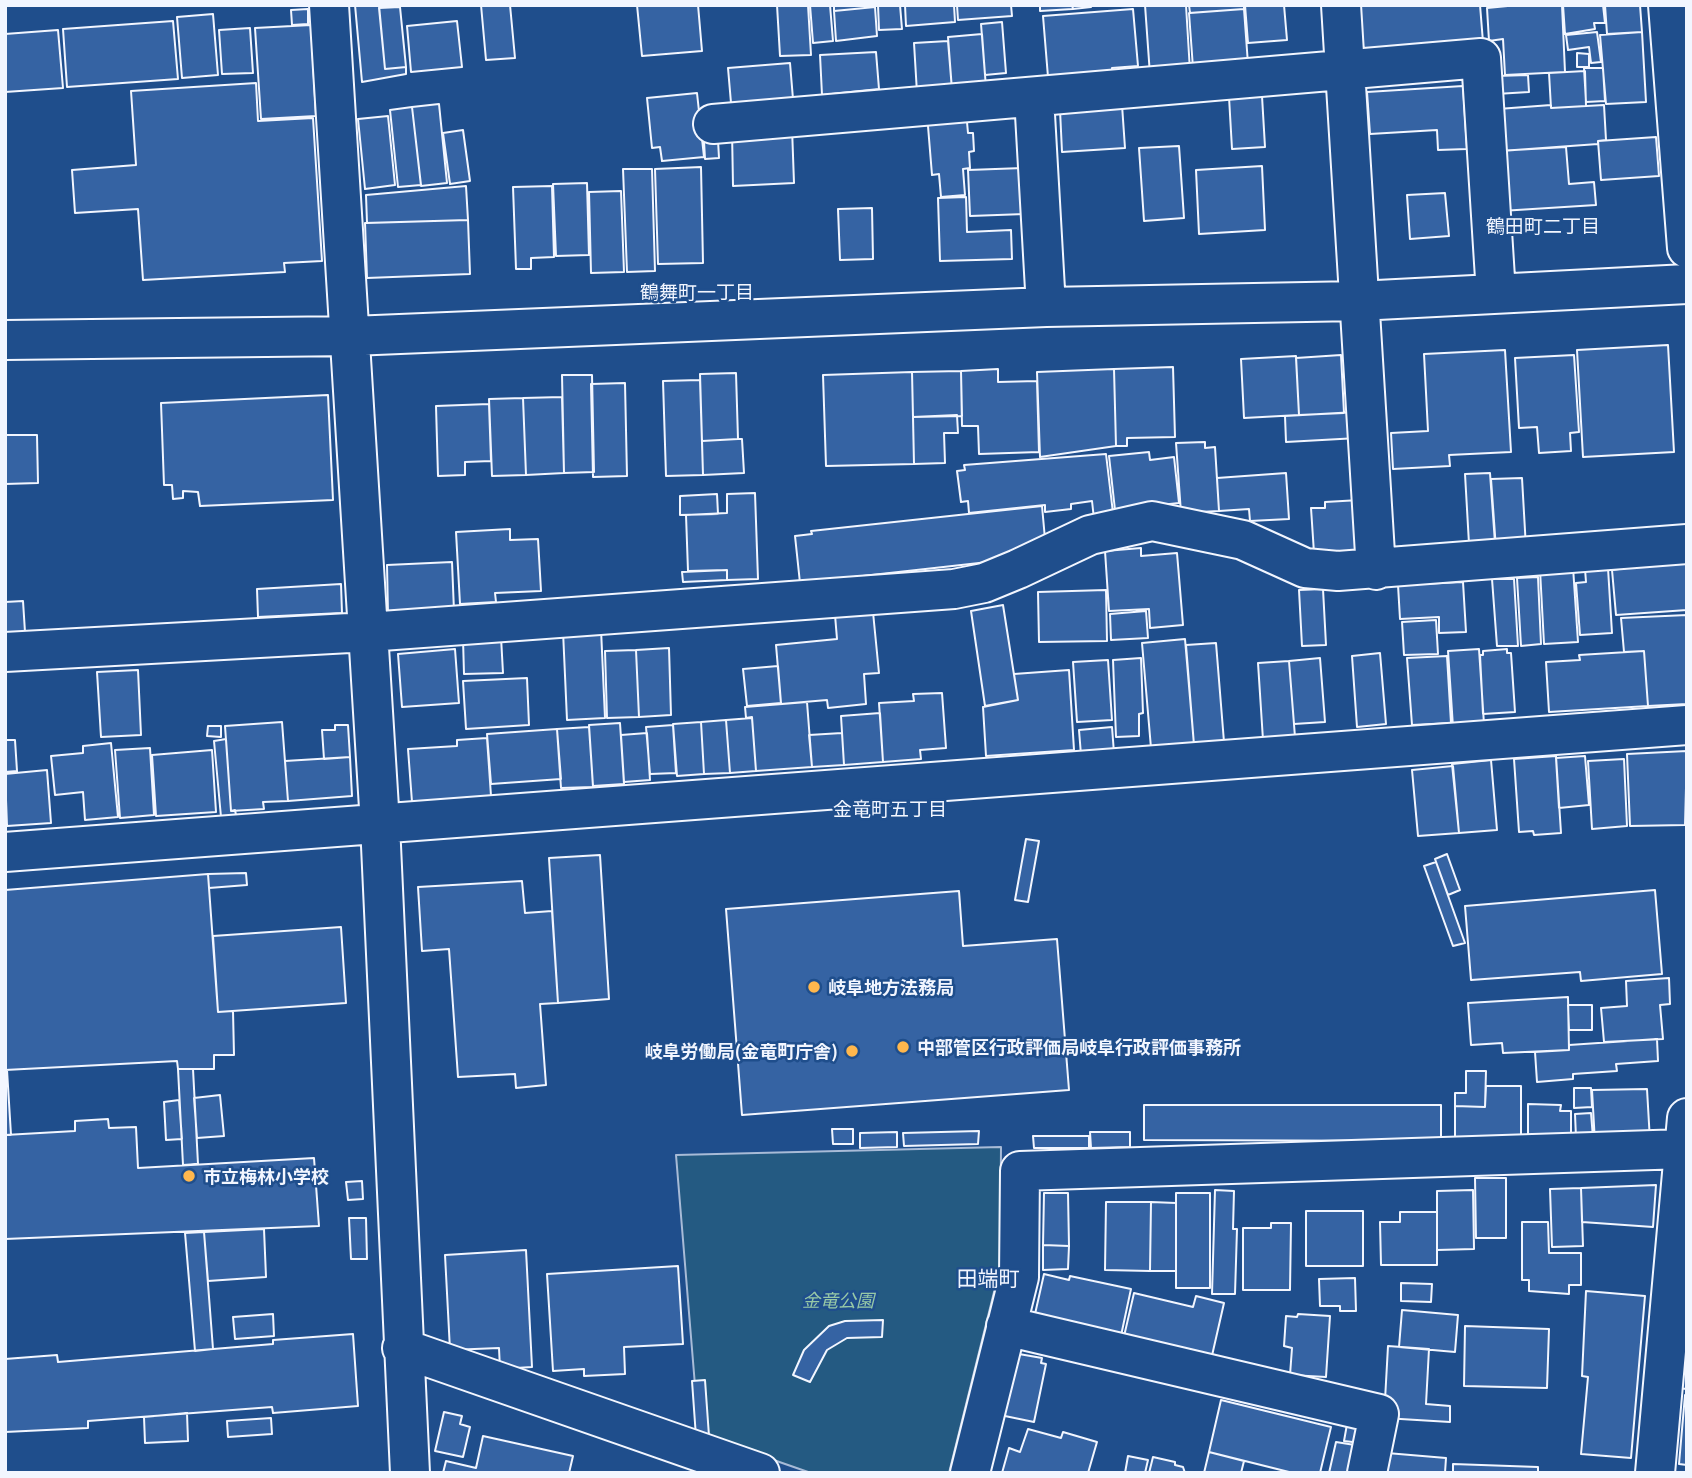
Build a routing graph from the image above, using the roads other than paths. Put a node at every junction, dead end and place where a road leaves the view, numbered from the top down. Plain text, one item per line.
1 (329, 5) edge
2 (1341, 5) edge
3 (1668, 5) edge
4 (1346, 70) junction
5 (1034, 97) junction
6 (713, 124) dead end
7 (1687, 248) edge
8 (1687, 284) edge
9 (1496, 294) junction
10 (1358, 301) junction
11 (1046, 307) junction
12 (352, 336) junction
13 (5, 340) edge
14 (1687, 544) edge
15 (1376, 570) junction
16 (368, 632) junction
17 (5, 652) edge
18 (1687, 725) edge
19 (380, 824) junction
20 (5, 852) edge
21 (1685, 1133) edge
22 (1679, 1263) edge
23 (1006, 1326) junction
24 (402, 1348) junction
25 (410, 1473) edge
26 (760, 1473) edge
27 (970, 1473) edge
28 (1367, 1473) edge
29 (1655, 1473) edge

1 - 12 street
2 - 4 street
3 - 7 street
4 - 5 street
4 - 9 street
4 - 10 street
5 - 6 street
5 - 11 street
8 - 9 street
9 - 10 street
10 - 11 street
10 - 15 street
11 - 12 street
12 - 13 street
12 - 16 street
14 - 15 street
15 - 16 street
16 - 17 street
16 - 19 street
18 - 19 street
19 - 20 street
19 - 24 street
21 - 22 street
21 - 23 street
22 - 29 street
23 - 27 street
23 - 28 street
24 - 25 street
24 - 26 street

